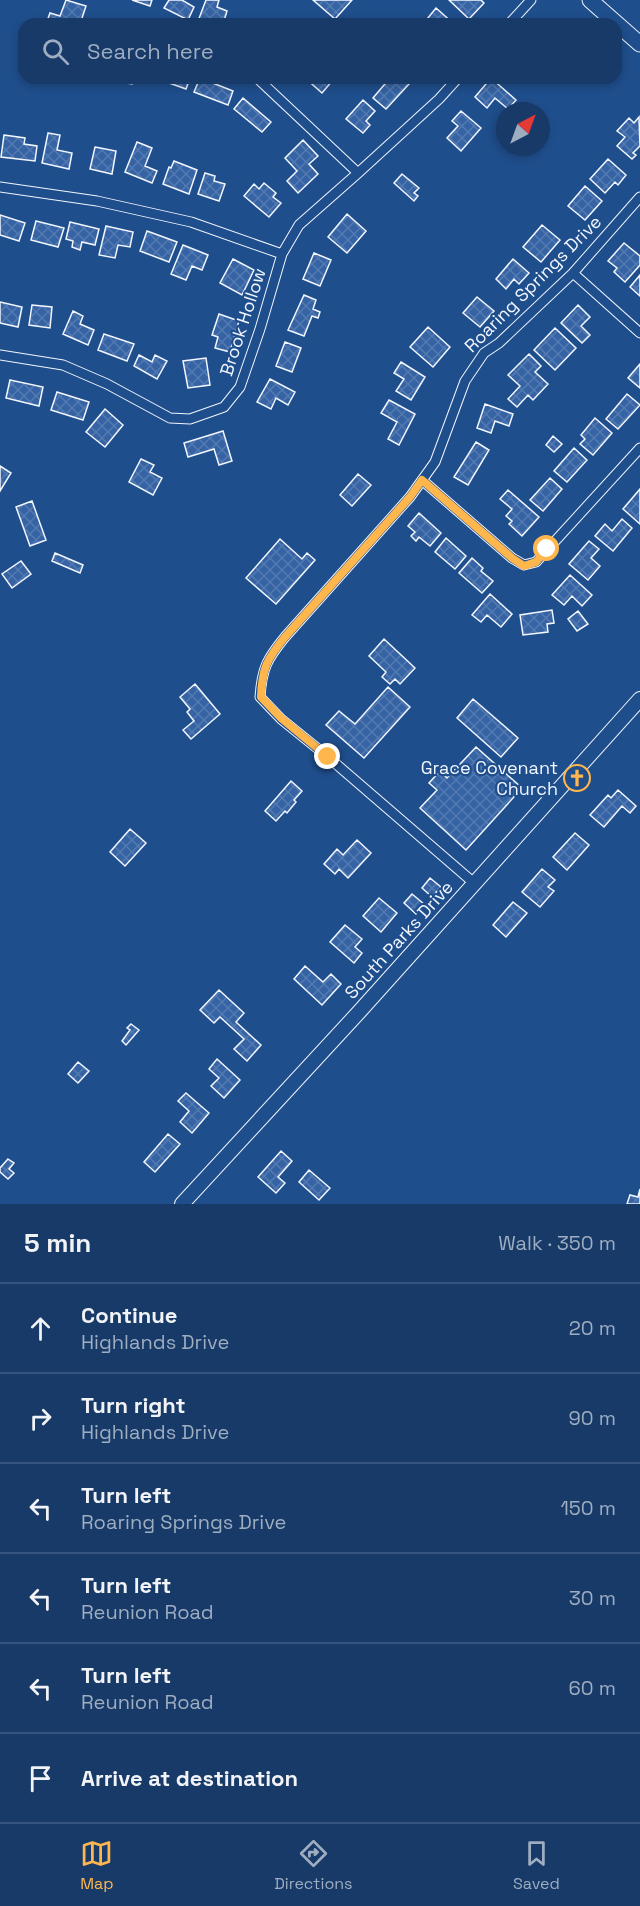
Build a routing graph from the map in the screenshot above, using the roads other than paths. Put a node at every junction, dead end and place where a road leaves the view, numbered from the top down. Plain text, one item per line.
1 (531, 0) edge
2 (590, 0) edge
3 (514, 18) edge
4 (610, 18) edge
5 (622, 28) edge
6 (640, 44) edge
7 (263, 84) edge
8 (453, 84) edge
9 (358, 173) junction
10 (0, 187) edge
11 (640, 197) edge
12 (282, 254) junction
13 (573, 273) junction
14 (640, 333) edge
15 (0, 355) edge
16 (640, 448) edge
17 (422, 480) junction
18 (640, 699) edge
19 (474, 884) junction
20 (182, 1204) edge

1 - 3 street
2 - 4 main road
5 - 6 main road
7 - 9 street
8 - 9 street, Brook Hollow
9 - 12 street, Brook Hollow
10 - 12 street
11 - 13 street, Roaring Springs Drive
12 - 15 street, Brook Hollow
13 - 14 street
13 - 17 street, Roaring Springs Drive
16 - 17 street
17 - 19 street, Roaring Springs Drive
18 - 19 street, South Parks Drive
19 - 20 street, South Parks Drive

